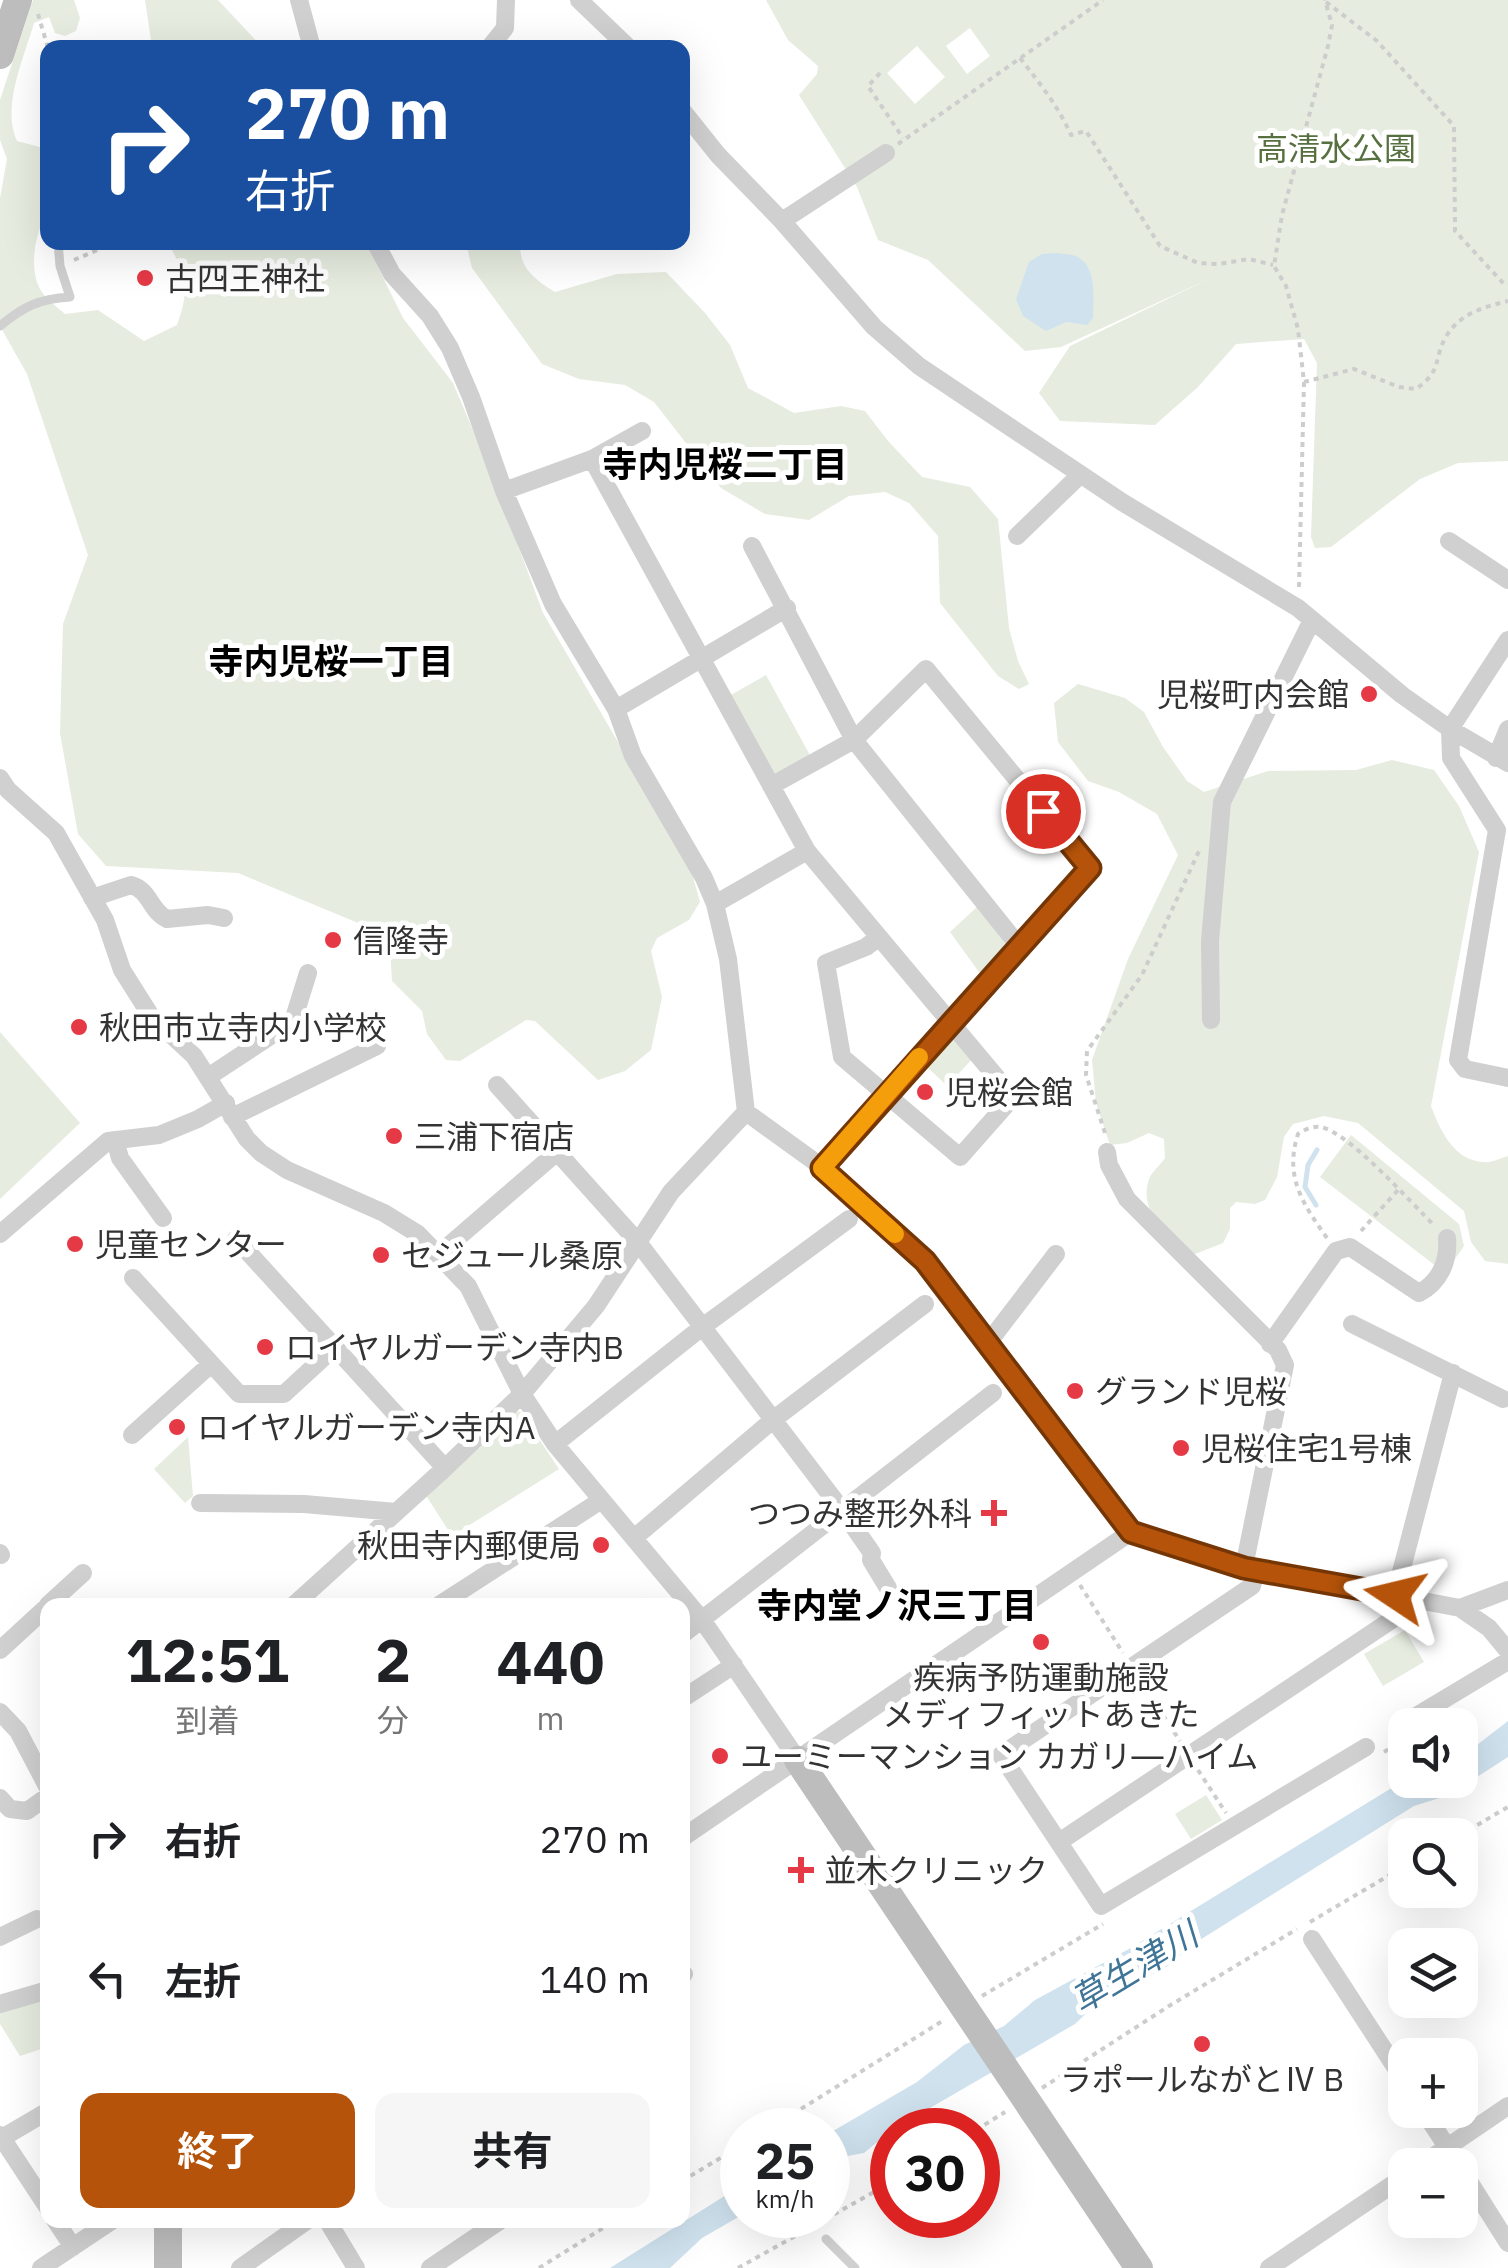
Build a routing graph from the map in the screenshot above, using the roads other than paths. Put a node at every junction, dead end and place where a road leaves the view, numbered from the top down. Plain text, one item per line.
1 (18, 0) edge
2 (299, 0) edge
3 (506, 0) edge
4 (579, 0) edge
5 (310, 40) edge
6 (496, 40) edge
7 (621, 40) edge
8 (0, 55) edge
9 (690, 120) edge
10 (886, 153) road end
11 (782, 222) junction
12 (59, 250) edge
13 (378, 250) edge
14 (0, 326) edge
15 (642, 430) dead end
16 (592, 459) junction
17 (1080, 474) junction
18 (504, 492) junction
19 (1017, 536) dead end
20 (1449, 541) dead end
21 (752, 546) dead end
22 (1508, 580) edge
23 (787, 608) junction
24 (1305, 614) junction
25 (1508, 640) edge
26 (700, 661) junction
27 (616, 709) junction
28 (1450, 729) junction
29 (1508, 729) edge
30 (854, 740) junction
31 (1502, 761) edge
32 (0, 778) edge
33 (771, 786) junction
34 (807, 851) junction
35 (92, 898) junction
36 (716, 904) junction
37 (224, 918) dead end
38 (879, 937) junction
39 (1018, 945) junction
40 (308, 973) dead end
41 (1211, 1020) dead end
42 (952, 1021) junction
43 (377, 1046) dead end
44 (208, 1076) junction
45 (1508, 1078) edge
46 (497, 1085) dead end
47 (884, 1095) junction
48 (229, 1110) junction
49 (746, 1112) junction
50 (115, 1140) junction
51 (556, 1152) junction
52 (1107, 1152) road end
53 (822, 1168) junction
54 (163, 1218) dead end
55 (849, 1220) dead end
56 (0, 1234) edge
57 (1447, 1238) road end
58 (236, 1239) dead end
59 (637, 1242) junction
60 (439, 1254) junction
61 (1056, 1254) dead end
62 (133, 1278) dead end
63 (925, 1304) dead end
64 (1352, 1324) dead end
65 (701, 1328) junction
66 (988, 1344) junction
67 (1270, 1344) junction
68 (334, 1348) junction
69 (212, 1364) junction
70 (1453, 1372) junction
71 (993, 1392) dead end
72 (522, 1394) junction
73 (1502, 1398) dead end
74 (774, 1419) junction
75 (132, 1435) dead end
76 (555, 1444) junction
77 (445, 1468) junction
78 (600, 1501) junction
79 (200, 1502) dead end
80 (842, 1510) junction
81 (396, 1512) junction
82 (1131, 1532) junction
83 (634, 1538) junction
84 (1250, 1569) junction
85 (83, 1572) dead end
86 (888, 1588) dead end
87 (1508, 1590) edge
88 (55, 1598) edge
89 (302, 1598) edge
90 (451, 1598) edge
91 (683, 1598) edge
92 (1404, 1598) junction
93 (690, 1606) edge
94 (1460, 1608) junction
95 (40, 1612) edge
96 (702, 1621) junction
97 (690, 1629) edge
98 (0, 1650) edge
99 (1508, 1651) edge
100 (1508, 1662) edge
101 (734, 1665) junction
102 (690, 1694) edge
103 (1439, 1708) edge
104 (0, 1712) edge
105 (1369, 1753) road end
106 (798, 1760) junction
107 (40, 1773) edge
108 (0, 1798) edge
109 (40, 1802) edge
110 (690, 1833) edge
111 (1059, 1842) junction
112 (37, 1919) dead end
113 (0, 1938) edge
114 (1312, 1939) dead end
115 (40, 1992) edge
116 (0, 2004) edge
117 (1388, 2056) edge
118 (1508, 2106) edge
119 (40, 2115) edge
120 (1435, 2128) edge
121 (1, 2136) edge
122 (1448, 2147) joint
123 (1388, 2188) edge
124 (1478, 2195) edge
125 (40, 2196) edge
126 (61, 2228) edge
127 (101, 2228) edge
128 (168, 2228) edge
129 (297, 2228) edge
130 (331, 2228) edge
131 (489, 2228) edge
132 (826, 2239) dead end
133 (1508, 2242) edge
134 (73, 2247) junction
135 (41, 2268) edge
136 (168, 2268) edge
137 (240, 2268) edge
138 (356, 2268) edge
139 (430, 2268) edge
140 (855, 2268) edge
141 (1140, 2268) edge
142 (1269, 2268) edge

1 - 8 street
2 - 5 street
3 - 6 street
4 - 7 street
9 - 11 street
10 - 11 street
11 - 17 street
12 - 14 lane
13 - 18 street
15 - 16 street
16 - 18 street
16 - 26 street
17 - 19 street
17 - 24 street
18 - 27 street
20 - 22 street
21 - 23 street
23 - 26 street
23 - 30 street
24 - 28 street
24 - 41 street
25 - 28 street
26 - 27 street
26 - 33 street
27 - 36 street
28 - 31 street
28 - 45 street
29 - 31 street
30 - 33 street
30 - 39 street
30 - 39 street
32 - 35 street
33 - 34 street
34 - 36 street
34 - 38 street
35 - 37 street
35 - 44 street
36 - 49 street
38 - 42 street
38 - 47 street
39 - 42 street
40 - 44 street
42 - 47 street
42 - 47 street
43 - 48 street
44 - 48 street
46 - 51 street
47 - 53 street
48 - 50 street
48 - 60 street
49 - 53 street
49 - 59 street
50 - 54 street
50 - 56 street
51 - 59 street
51 - 60 street
52 - 67 street
53 - 66 street
55 - 65 street
57 - 67 street
58 - 68 street
59 - 65 street
59 - 72 street
60 - 72 street
61 - 66 street
62 - 69 street
63 - 74 street
64 - 70 street
65 - 74 street
65 - 76 street
66 - 82 street
67 - 84 street
68 - 69 street
68 - 77 street
69 - 75 street
70 - 73 street
70 - 92 street
71 - 80 street
72 - 76 street
72 - 77 street
74 - 80 street
74 - 83 street
76 - 78 street
77 - 81 street
78 - 83 street
78 - 90 street
79 - 81 street
80 - 86 street
80 - 96 street
81 - 89 street
82 - 84 street
82 - 106 street
83 - 91 street
84 - 92 street
84 - 111 street
85 - 88 street
87 - 94 street
92 - 94 street
92 - 111 street
93 - 96 street
94 - 99 street
95 - 98 street
96 - 97 street
96 - 101 street
100 - 103 street
101 - 102 street
101 - 106 street
104 - 107 street
105 - 111 street
106 - 110 street
106 - 141 street
108 - 109 street
112 - 113 street
114 - 117 street
115 - 116 street
118 - 122 street
119 - 121 street
120 - 122 street
121 - 125 street
123 - 142 street
124 - 133 street
126 - 134 street
127 - 134 street
128 - 136 street
129 - 137 street
130 - 138 street
131 - 139 street
132 - 140 lane
134 - 135 street

